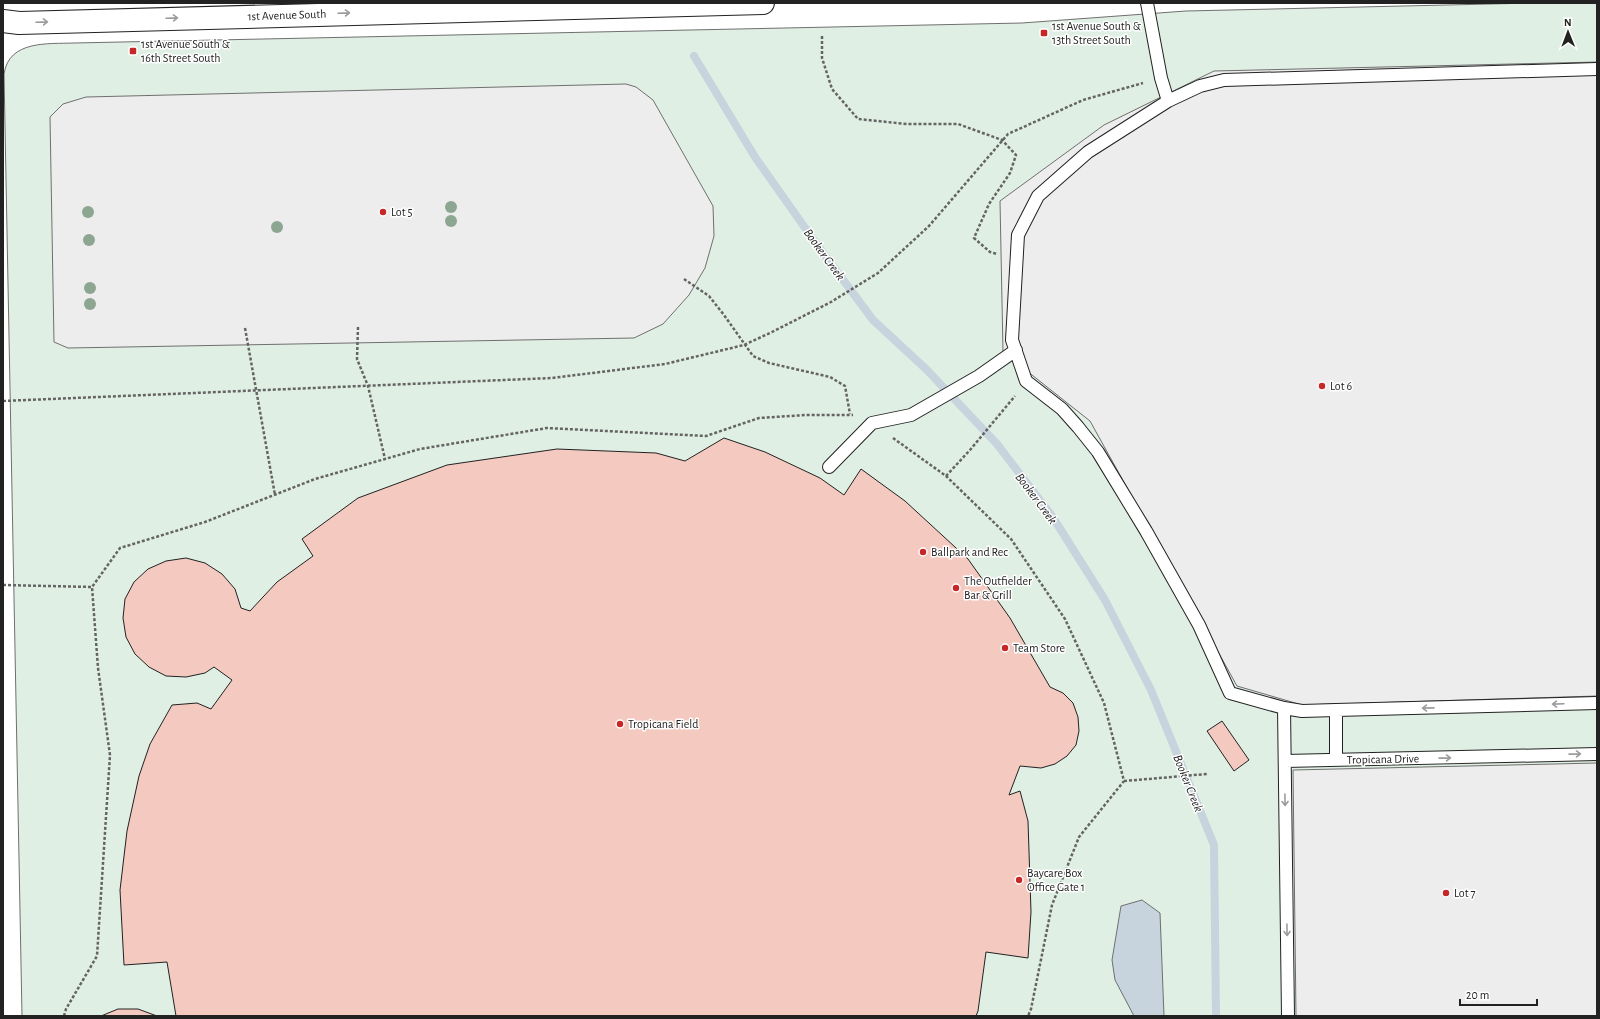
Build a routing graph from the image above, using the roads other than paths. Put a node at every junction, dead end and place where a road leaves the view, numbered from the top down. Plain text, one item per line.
1 (763, 3) edge
2 (1147, 3) edge
3 (3, 21) edge
4 (1597, 69) edge
5 (1168, 101) junction
6 (1016, 350) junction
7 (829, 467) dead end
8 (1597, 704) edge
9 (1284, 708) junction
10 (1336, 710) junction
11 (1597, 754) edge
12 (1336, 760) junction
13 (1285, 761) junction
14 (1288, 1016) edge

3 -> 1 main road, 1st Avenue South
2 - 5 lane
4 - 5 lane
5 - 6 lane
6 - 7 lane
6 - 9 lane
8 -> 10 lane
9 - 10 lane
9 - 13 lane
10 - 12 lane, Tropicana Drive
12 -> 11 lane, Tropicana Drive
12 - 13 lane
13 -> 14 lane

